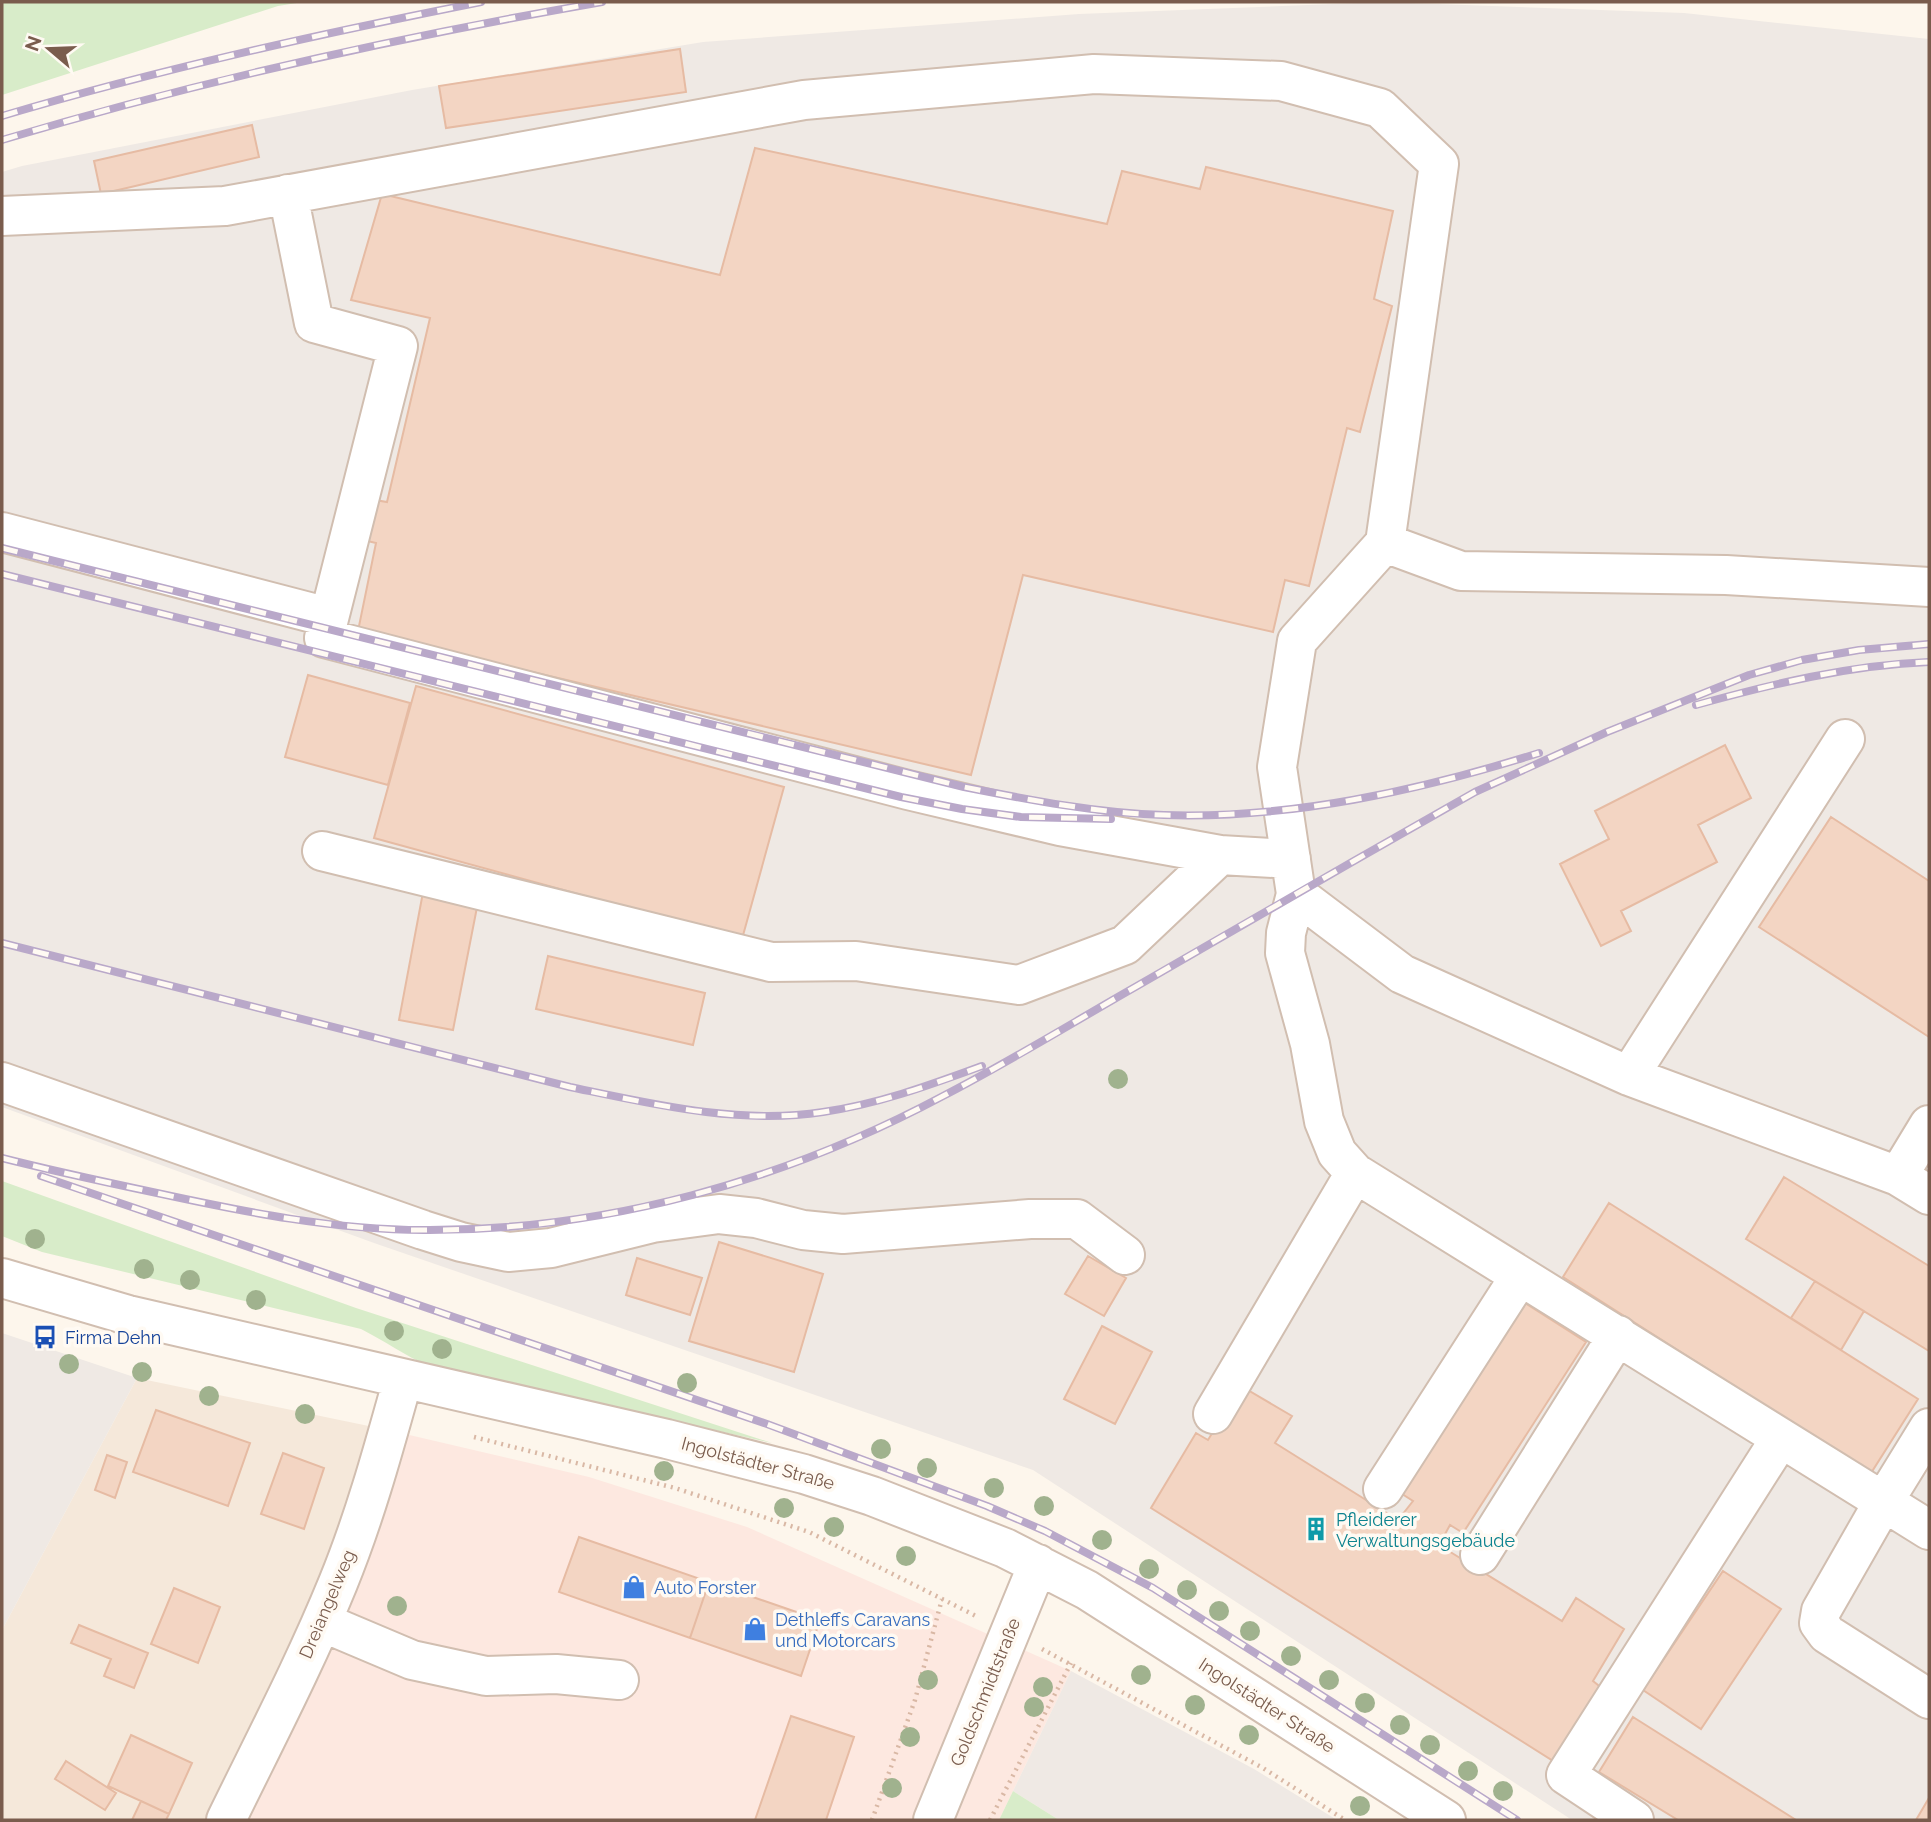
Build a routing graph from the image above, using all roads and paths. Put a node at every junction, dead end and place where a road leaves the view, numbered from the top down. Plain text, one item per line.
1 (288, 194) junction
2 (2, 216) edge
3 (2, 532) edge
4 (1385, 543) junction
5 (1929, 587) edge
6 (328, 617) junction
7 (1845, 738) dead end
8 (322, 851) dead end
9 (1220, 855) junction
10 (1293, 877) junction
11 (1629, 1076) junction
12 (2, 1082) edge
13 (1929, 1125) edge
14 (1355, 1174) junction
15 (1914, 1186) edge
16 (1125, 1255) dead end
17 (1520, 1276) junction
18 (2, 1278) edge
19 (1618, 1335) junction
20 (403, 1379) junction
21 (1213, 1414) dead end
22 (1929, 1428) edge
23 (473, 1436) dead end
24 (1780, 1439) junction
25 (1383, 1489) dead end
26 (1884, 1501) junction
27 (1929, 1530) edge
28 (1480, 1555) dead end
29 (1038, 1564) junction
30 (942, 1599) junction
31 (322, 1622) junction
32 (1009, 1633) junction
33 (1071, 1664) junction
34 (619, 1680) dead end
35 (1929, 1699) edge
36 (226, 1820) edge
37 (872, 1820) edge
38 (933, 1820) edge
39 (990, 1820) edge
40 (1345, 1820) edge
41 (1446, 1820) edge
42 (1634, 1820) edge

1 - 2 street
1 - 4 street
1 - 6 street
3 - 6 street
4 - 5 street
4 - 10 street
6 - 9 street
7 - 11 street
8 - 9 street
9 - 10 street
10 - 11 street
10 - 14 street
11 - 15 street
12 - 16 street
13 - 15 street
14 - 17 street
14 - 21 street
17 - 19 street
17 - 25 street
18 - 20 street, Ingolstädter Straße
19 - 24 street
19 - 28 street
20 - 29 street, Ingolstädter Straße
20 - 31 street, Dreiangelweg
22 - 26 street
23 - 30 path
24 - 26 street
24 - 42 street
26 - 27 street
26 - 35 street
29 - 32 street, Goldschmidtstraße
29 - 41 street, Ingolstädter Straße
30 - 32 path
30 - 37 path
31 - 34 street
31 - 36 street, Dreiangelweg
32 - 33 path
32 - 38 street, Goldschmidtstraße
33 - 39 path
33 - 40 path

